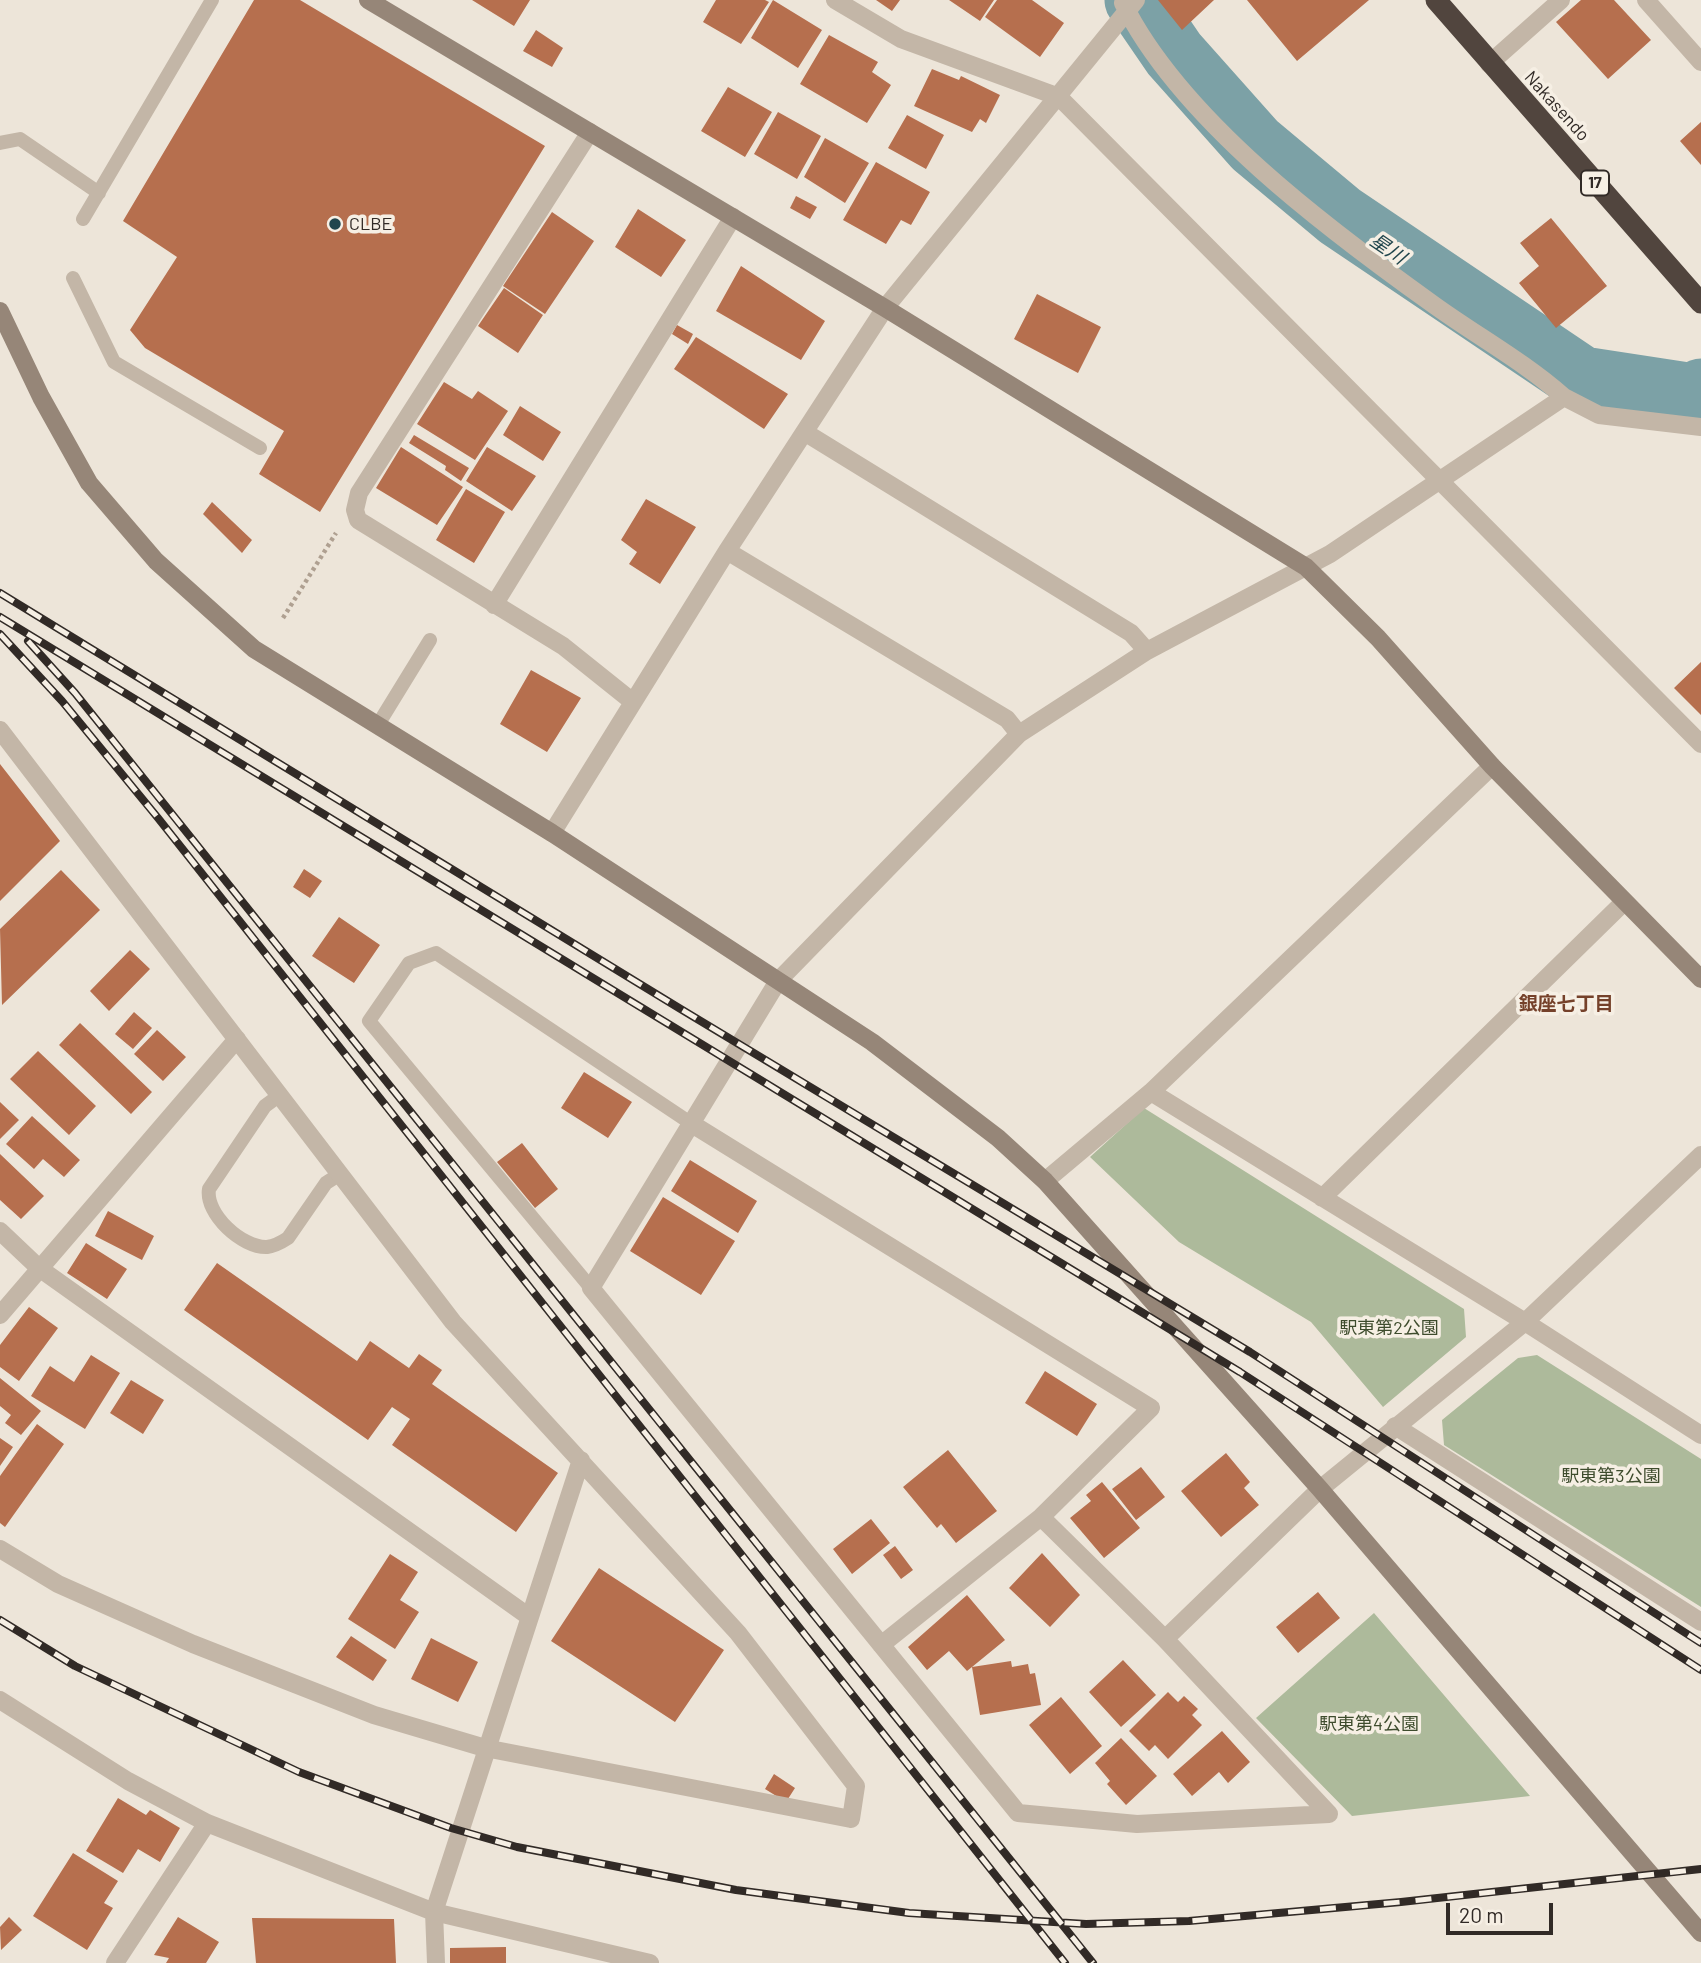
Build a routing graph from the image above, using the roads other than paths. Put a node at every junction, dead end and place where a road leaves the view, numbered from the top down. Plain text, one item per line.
1 (212, 0) edge
2 (835, 0) edge
3 (1436, 0) edge
4 (1561, 0) edge
5 (1646, 0) edge
6 (379, 3) edge
7 (1130, 4) edge
8 (1701, 62) edge
9 (1489, 64) junction
10 (1059, 97) junction
11 (590, 132) junction
12 (0, 143) edge
13 (99, 193) junction
14 (733, 217) junction
15 (83, 219) dead end
16 (73, 278) dead end
17 (1701, 303) edge
18 (885, 308) junction
19 (0, 311) edge
20 (1564, 397) junction
21 (1701, 427) edge
22 (806, 433) junction
23 (260, 448) dead end
24 (1438, 482) junction
25 (727, 551) junction
26 (1306, 567) junction
27 (494, 605) junction
28 (430, 640) dead end
29 (1147, 651) junction
30 (633, 702) junction
31 (379, 723) junction
32 (0, 730) edge
33 (1019, 734) junction
34 (1701, 744) edge
35 (1492, 766) junction
36 (552, 833) junction
37 (1624, 902) junction
38 (1701, 979) edge
39 (778, 981) junction
40 (237, 1039) junction
41 (1151, 1092) junction
42 (280, 1095) junction
43 (692, 1124) junction
44 (1701, 1155) edge
45 (340, 1174) junction
46 (1045, 1181) junction
47 (1322, 1198) junction
48 (0, 1231) edge
49 (39, 1268) junction
50 (591, 1288) junction
51 (0, 1315) edge
52 (1525, 1322) junction
53 (1395, 1426) junction
54 (1701, 1435) edge
55 (581, 1460) junction
56 (1320, 1489) junction
57 (1041, 1517) junction
58 (0, 1549) edge
59 (528, 1616) junction
60 (1701, 1622) edge
61 (1164, 1639) junction
62 (881, 1645) junction
63 (0, 1700) edge
64 (485, 1748) junction
65 (208, 1823) junction
66 (434, 1912) junction
67 (1701, 1933) edge
68 (115, 1963) edge
69 (436, 1963) edge
70 (650, 1963) edge

1 - 13 lane
2 - 10 street
3 - 9 highway, Nakasendo / 17
4 - 9 street
5 - 8 street
6 - 11 street
7 - 10 street
7 - 20 street
9 - 17 highway, Nakasendo / 17
10 - 18 street
10 - 24 street
11 - 14 street
11 - 27 street
12 - 13 lane
13 - 15 lane
14 - 18 street
14 - 27 street
16 - 23 lane
18 - 22 street
18 - 26 street
19 - 31 street
20 - 21 street
20 - 24 street
22 - 25 street
22 - 29 street
24 - 26 street
24 - 34 street
25 - 30 street
25 - 33 street
26 - 29 street
26 - 35 street
27 - 30 street
28 - 31 lane
29 - 33 street
30 - 36 street
31 - 36 street
32 - 40 street
33 - 39 street
35 - 37 street
35 - 41 street
36 - 39 street
37 - 38 street
37 - 47 street
39 - 43 street
39 - 46 street
40 - 42 street
40 - 49 street
41 - 46 street
41 - 47 street
42 - 45 street
42 - 45 lane
43 - 50 street
43 - 50 lane
43 - 57 street
44 - 52 street
45 - 55 street
46 - 56 street
47 - 52 street
48 - 49 street
49 - 51 street
49 - 59 street
50 - 62 street
52 - 53 street
52 - 54 street
53 - 56 street
53 - 60 street
55 - 59 street
55 - 64 street
56 - 61 street
56 - 67 street
57 - 61 street
57 - 62 street
58 - 64 street
59 - 64 street
61 - 62 street
63 - 65 street
64 - 66 street
65 - 66 street
65 - 68 street
66 - 69 street
66 - 70 street

